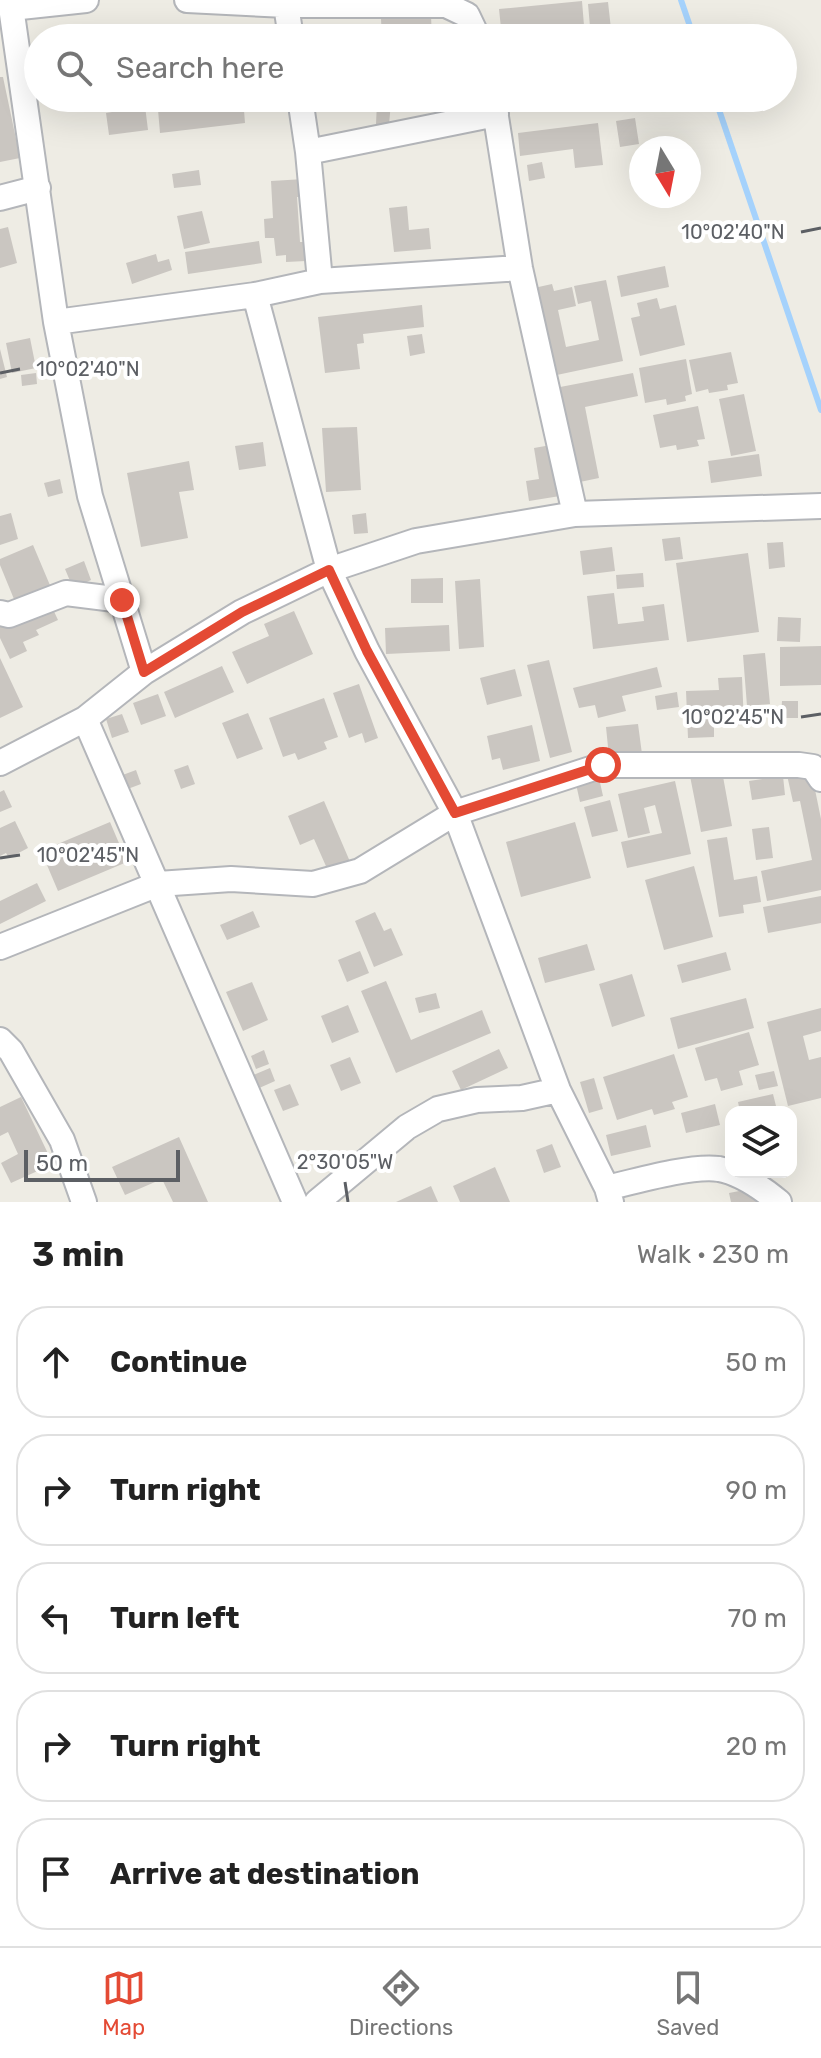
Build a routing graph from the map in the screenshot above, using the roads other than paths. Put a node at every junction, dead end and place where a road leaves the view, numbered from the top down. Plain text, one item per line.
1 (86, 0) edge
2 (187, 0) edge
3 (11, 4) edge
4 (286, 5) junction
5 (289, 24) edge
6 (471, 24) edge
7 (24, 93) edge
8 (27, 112) edge
9 (302, 112) edge
10 (470, 112) edge
11 (495, 112) edge
12 (308, 152) junction
13 (38, 188) junction
14 (0, 198) edge
15 (520, 268) junction
16 (320, 281) junction
17 (255, 295) junction
18 (56, 322) junction
19 (821, 506) edge
20 (575, 514) junction
21 (329, 570) junction
22 (122, 600) junction
23 (0, 613) edge
24 (144, 672) junction
25 (85, 719) junction
26 (0, 763) edge
27 (821, 779) edge
28 (455, 813) junction
29 (158, 884) junction
30 (0, 947) edge
31 (0, 1040) edge
32 (558, 1090) junction
33 (609, 1195) edge
34 (84, 1202) edge
35 (295, 1202) edge
36 (317, 1202) edge
37 (779, 1202) edge

1 - 3 street
2 - 4 street
3 - 7 street
4 - 5 street
4 - 6 street
8 - 13 street
9 - 12 street
10 - 12 street
11 - 15 street
12 - 16 street
13 - 14 street
13 - 18 street
15 - 16 street
15 - 20 street
16 - 17 street
17 - 18 street
17 - 21 street
18 - 22 street
19 - 20 street
20 - 21 street
21 - 24 street
21 - 28 street
22 - 23 street
22 - 24 street
24 - 25 street
25 - 26 street
25 - 29 street
27 - 28 street
28 - 29 street
28 - 32 street
29 - 30 street
29 - 35 street
31 - 34 street
32 - 33 street
32 - 36 street
33 - 37 street

